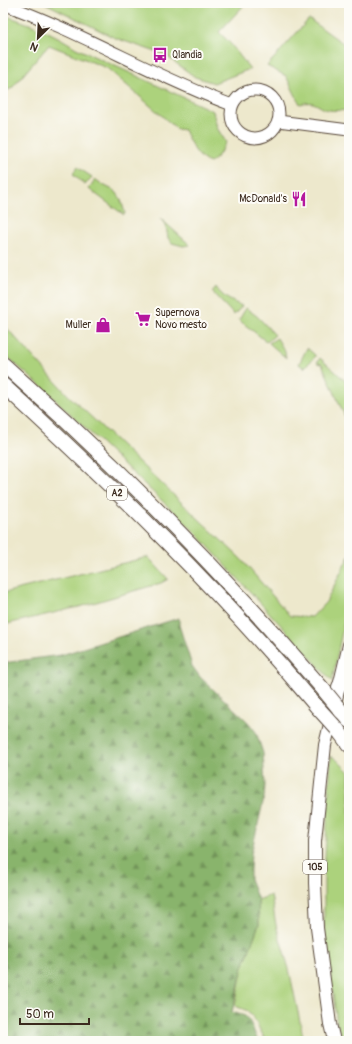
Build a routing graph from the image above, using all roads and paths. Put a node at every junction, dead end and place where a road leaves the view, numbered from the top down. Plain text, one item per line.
1 (3, 4) edge
2 (232, 105) junction
3 (278, 121) junction
4 (349, 130) edge
5 (3, 364) edge
6 (3, 385) edge
7 (349, 645) edge
8 (349, 669) edge
9 (339, 687) junction
10 (345, 716) edge
11 (349, 745) edge
12 (334, 1041) edge

1 - 2 main road
2 - 3 main road
2 - 3 main road
3 - 4 main road
5 - 10 highway, A2, bridge
6 - 11 highway, A2, bridge
7 - 9 main road, 105
8 - 9 highway
9 - 12 main road, 105

